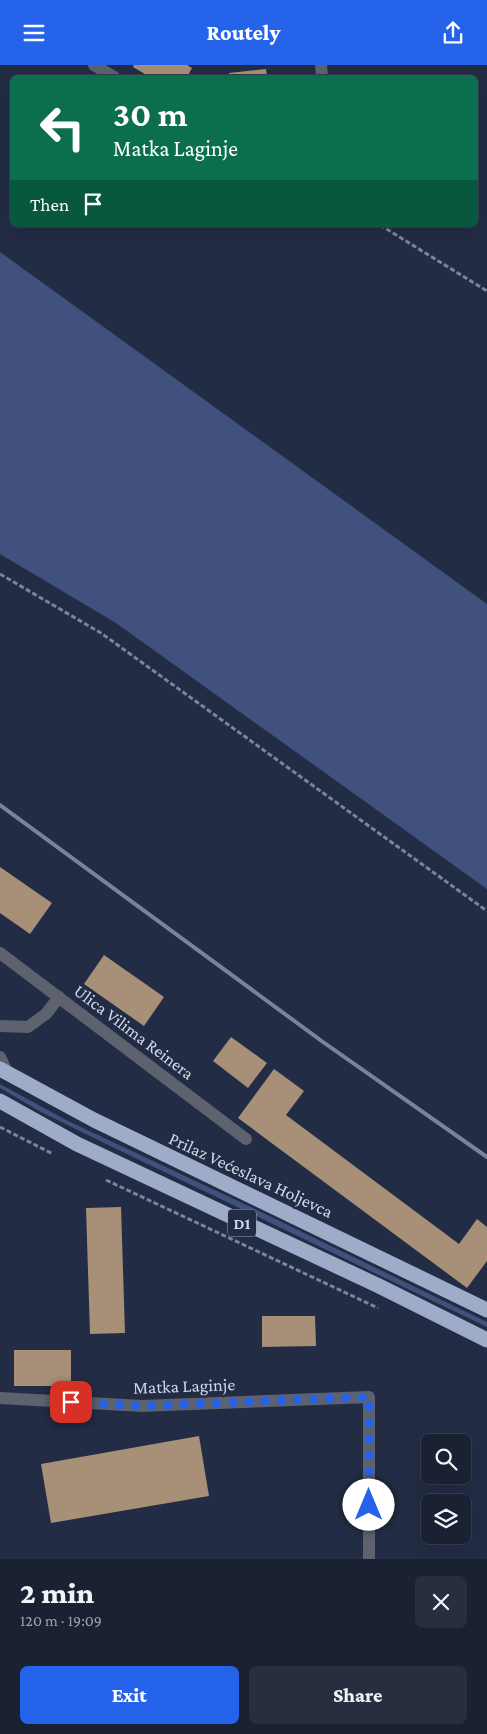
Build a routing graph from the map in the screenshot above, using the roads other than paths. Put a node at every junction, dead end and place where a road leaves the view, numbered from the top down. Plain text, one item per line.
1 (94, 65) edge
2 (111, 75) edge
3 (0, 953) edge
4 (59, 997) junction
5 (0, 1026) edge
6 (0, 1057) edge
7 (4, 1072) edge
8 (0, 1101) edge
9 (246, 1139) dead end
10 (487, 1310) edge
11 (487, 1340) edge
12 (0, 1398) edge
13 (369, 1559) edge

1 - 2 street
3 - 4 street, Ulica Vilima Reinera
4 - 5 street
4 - 9 street, Ulica Vilima Reinera
6 - 7 street
7 - 10 highway, Prilaz Većeslava Holjevca / D1
8 - 11 highway, D1
12 - 13 street, Matka Laginje

